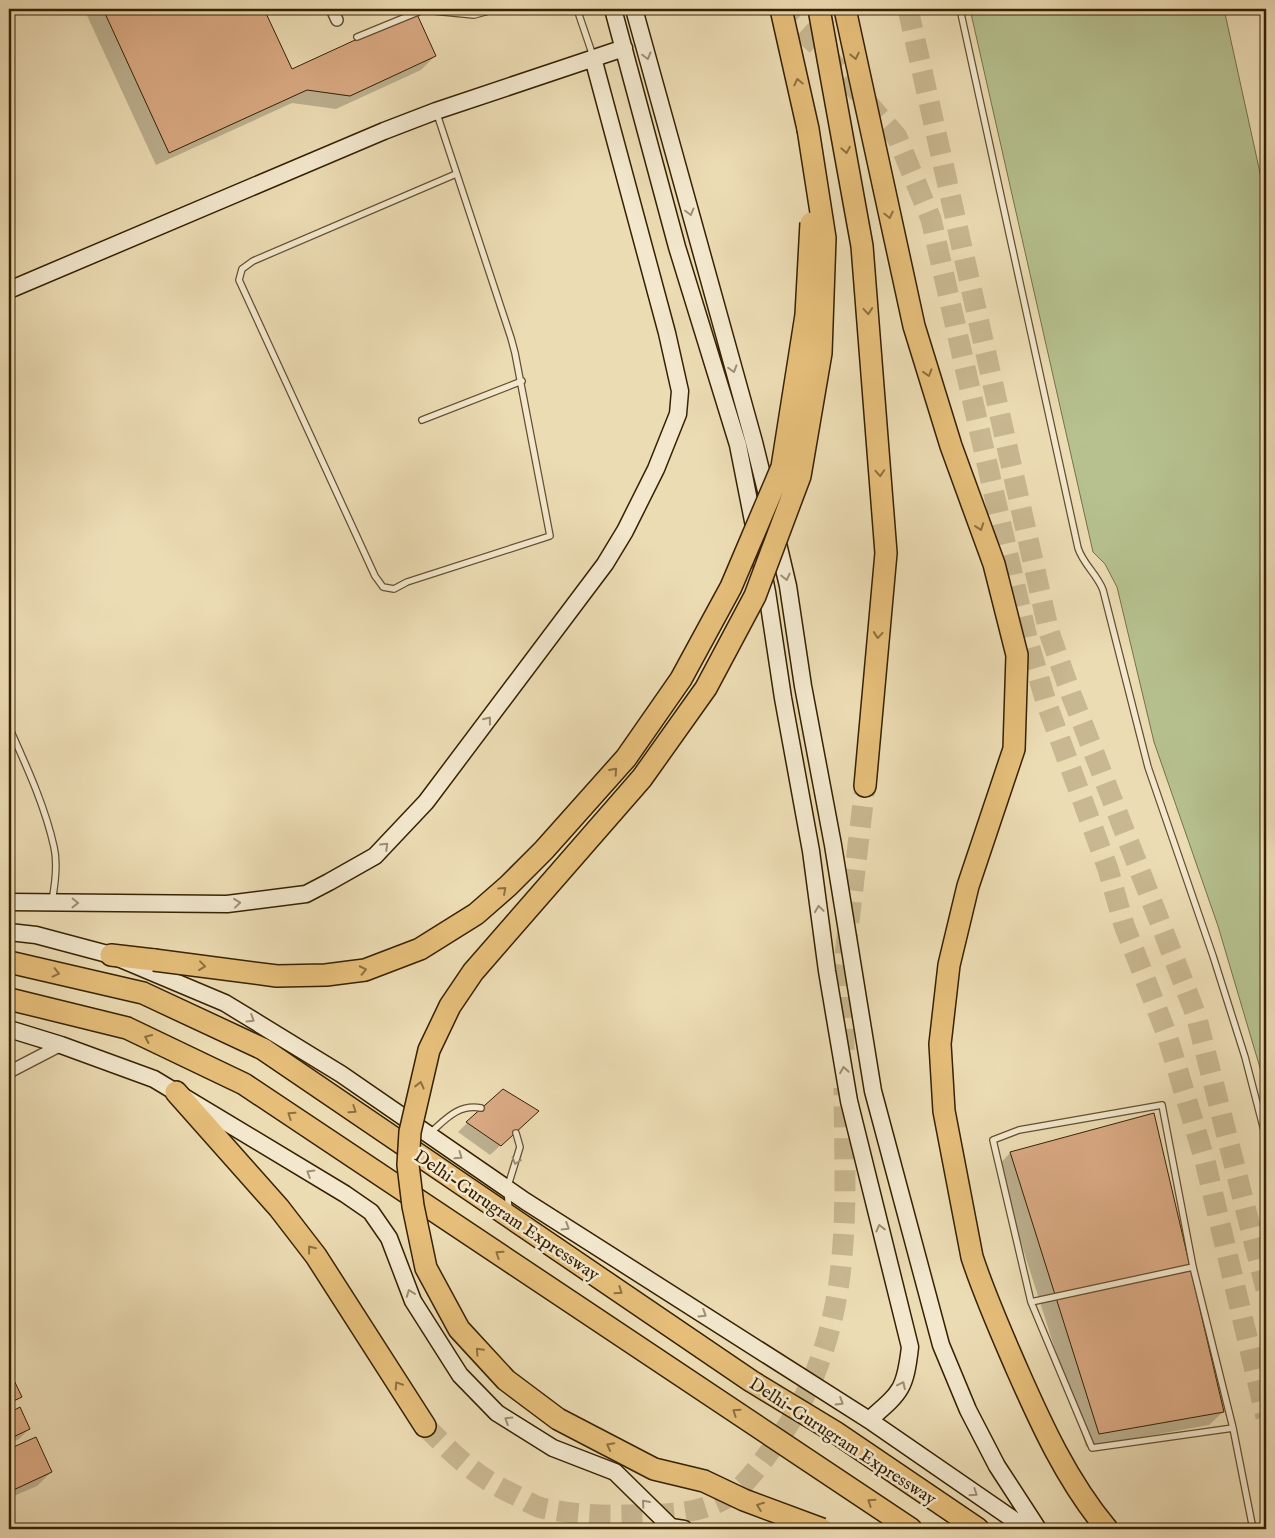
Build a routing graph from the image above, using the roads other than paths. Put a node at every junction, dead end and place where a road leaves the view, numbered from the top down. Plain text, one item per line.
1 (496, 9) edge
2 (576, 9) edge
3 (613, 9) edge
4 (634, 9) edge
5 (781, 9) edge
6 (819, 9) edge
7 (845, 9) edge
8 (960, 9) edge
9 (357, 37) dead end
10 (624, 48) junction
11 (593, 58) junction
12 (436, 111) junction
13 (815, 164) junction
14 (456, 174) junction
15 (9, 290) edge
16 (522, 381) junction
17 (422, 420) dead end
18 (9, 727) edge
19 (865, 786) tunnel mouth
20 (9, 902) edge
21 (52, 902) junction
22 (9, 932) edge
23 (111, 955) junction
24 (9, 962) edge
25 (9, 999) edge
26 (9, 1029) edge
27 (62, 1045) junction
28 (9, 1072) edge
29 (176, 1092) junction
30 (481, 1108) dead end
31 (516, 1132) dead end
32 (429, 1135) junction
33 (1266, 1138) edge
34 (507, 1189) junction
35 (510, 1217) junction
36 (1193, 1267) junction
37 (1031, 1302) junction
38 (869, 1420) junction
39 (425, 1426) tunnel mouth
40 (1233, 1428) junction
41 (675, 1528) edge
42 (822, 1529) edge
43 (911, 1529) edge
44 (978, 1529) edge
45 (1027, 1529) edge
46 (1038, 1529) edge
47 (1107, 1529) edge
48 (1253, 1529) edge

1 - 9 lane
2 - 11 lane
3 - 10 main road
4 -> 46 main road
13 -> 5 highway, bridge
6 -> 19 highway
7 -> 47 highway
8 - 33 lane
10 - 11 main road
38 -> 10 main road
11 - 12 main road
21 -> 11 main road
12 - 14 lane
12 - 15 main road
23 -> 13 highway, bridge
42 -> 13 highway, bridge
14 - 16 lane
14 - 16 lane
16 - 17 lane
18 - 21 lane
20 - 21 main road
22 - 23 main road
23 -> 32 main road
24 -> 35 highway, Delhi-Gurugram Expressway
43 -> 25 highway, Delhi-Gurugram Expressway
26 - 27 main road
27 - 28 street
27 - 29 main road
39 -> 29 highway
41 -> 29 main road
30 - 32 lane
31 -> 34 lane
32 -> 34 main road
34 - 35 lane
34 -> 38 main road
35 -> 44 highway, Delhi-Gurugram Expressway
36 - 37 lane
36 - 37 lane
36 - 40 lane
37 - 40 lane
38 -> 45 main road
40 - 48 lane

